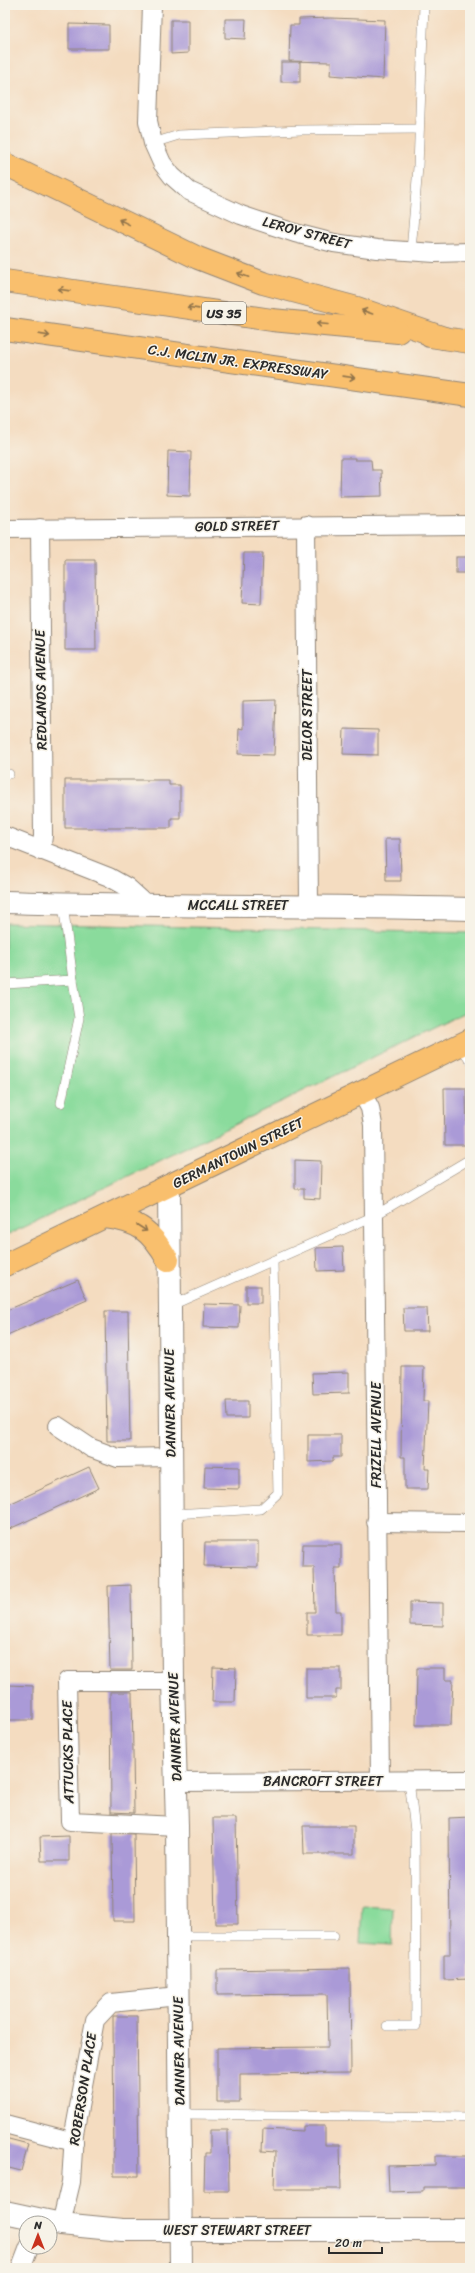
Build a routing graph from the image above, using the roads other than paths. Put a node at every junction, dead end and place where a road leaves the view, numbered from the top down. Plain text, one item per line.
1 (152, 5) edge
2 (424, 5) edge
3 (419, 129) junction
4 (153, 143) junction
5 (5, 164) edge
6 (411, 251) junction
7 (470, 252) edge
8 (5, 281) edge
9 (5, 329) edge
10 (444, 338) junction
11 (470, 342) edge
12 (470, 395) edge
13 (470, 525) edge
14 (306, 526) junction
15 (40, 528) junction
16 (5, 529) edge
17 (5, 836) edge
18 (41, 851) junction
19 (5, 902) edge
20 (63, 904) junction
21 (147, 905) junction
22 (309, 905) junction
23 (470, 909) edge
24 (73, 980) junction
25 (5, 984) edge
26 (467, 1048) edge
27 (362, 1092) junction
28 (61, 1103) dead end
29 (470, 1159) edge
30 (169, 1186) junction
31 (374, 1216) junction
32 (105, 1217) junction
33 (168, 1260) junction
34 (273, 1261) junction
35 (5, 1265) edge
36 (169, 1307) junction
37 (58, 1426) dead end
38 (170, 1457) junction
39 (172, 1514) junction
40 (376, 1522) junction
41 (470, 1523) edge
42 (172, 1681) junction
43 (380, 1780) junction
44 (409, 1780) junction
45 (470, 1780) edge
46 (177, 1782) junction
47 (177, 1826) junction
48 (178, 1936) junction
49 (334, 1936) dead end
50 (178, 1996) junction
51 (387, 2026) dead end
52 (180, 2114) junction
53 (470, 2118) edge
54 (5, 2124) edge
55 (74, 2142) junction
56 (5, 2212) edge
57 (18, 2215) edge
58 (51, 2215) edge
59 (58, 2223) edge
60 (180, 2230) junction
61 (470, 2230) edge
62 (27, 2255) edge
63 (21, 2268) edge
64 (181, 2268) edge

1 - 4 street, LEROY STREET
2 - 3 lane
3 - 4 lane
3 - 6 lane
4 - 6 street, LEROY STREET
10 -> 5 main road
6 - 7 street, LEROY STREET
10 -> 8 main road, US 35
9 -> 12 main road, C.J. MCLIN JR. EXPRESSWAY
10 - 11 main road, US 35
13 - 14 street, GOLD STREET
14 - 15 street, GOLD STREET
14 - 22 street, DELOR STREET
15 - 16 street, GOLD STREET
15 - 18 street, REDLANDS AVENUE
17 - 18 street
18 - 21 street
19 - 20 street, MCCALL STREET
20 - 21 street, MCCALL STREET
20 - 24 lane
21 - 22 street, MCCALL STREET
22 - 23 street, MCCALL STREET
24 - 25 lane
24 - 28 lane
26 - 27 main road, GERMANTOWN STREET
27 - 30 main road, GERMANTOWN STREET
27 - 31 street, FRIZELL AVENUE
29 - 31 lane
30 - 32 main road, GERMANTOWN STREET
30 - 33 street, DANNER AVENUE
31 - 34 lane
31 - 40 street, FRIZELL AVENUE
32 -> 33 main road
32 - 35 main road, GERMANTOWN STREET
33 - 36 street, DANNER AVENUE
34 - 36 lane
34 - 39 lane
36 - 38 street, DANNER AVENUE
37 - 38 street
38 - 39 street, DANNER AVENUE
39 - 42 street, DANNER AVENUE
40 - 41 street
40 - 43 street, FRIZELL AVENUE
42 - 46 street, DANNER AVENUE
42 - 47 street, ATTUCKS PLACE
43 - 44 street, BANCROFT STREET
43 - 46 street, BANCROFT STREET
44 - 45 street, BANCROFT STREET
44 - 51 lane
46 - 47 street, DANNER AVENUE
47 - 48 street, DANNER AVENUE
48 - 49 lane
48 - 50 street, DANNER AVENUE
50 - 52 street, DANNER AVENUE
50 - 55 street, ROBERSON PLACE
52 - 53 lane
52 - 60 street, DANNER AVENUE
54 - 55 street
55 - 58 street, ROBERSON PLACE
56 - 57 street, WEST STEWART STREET
59 - 60 street, WEST STEWART STREET
60 - 61 street, WEST STEWART STREET
60 - 64 street, DANNER AVENUE
62 - 63 street

